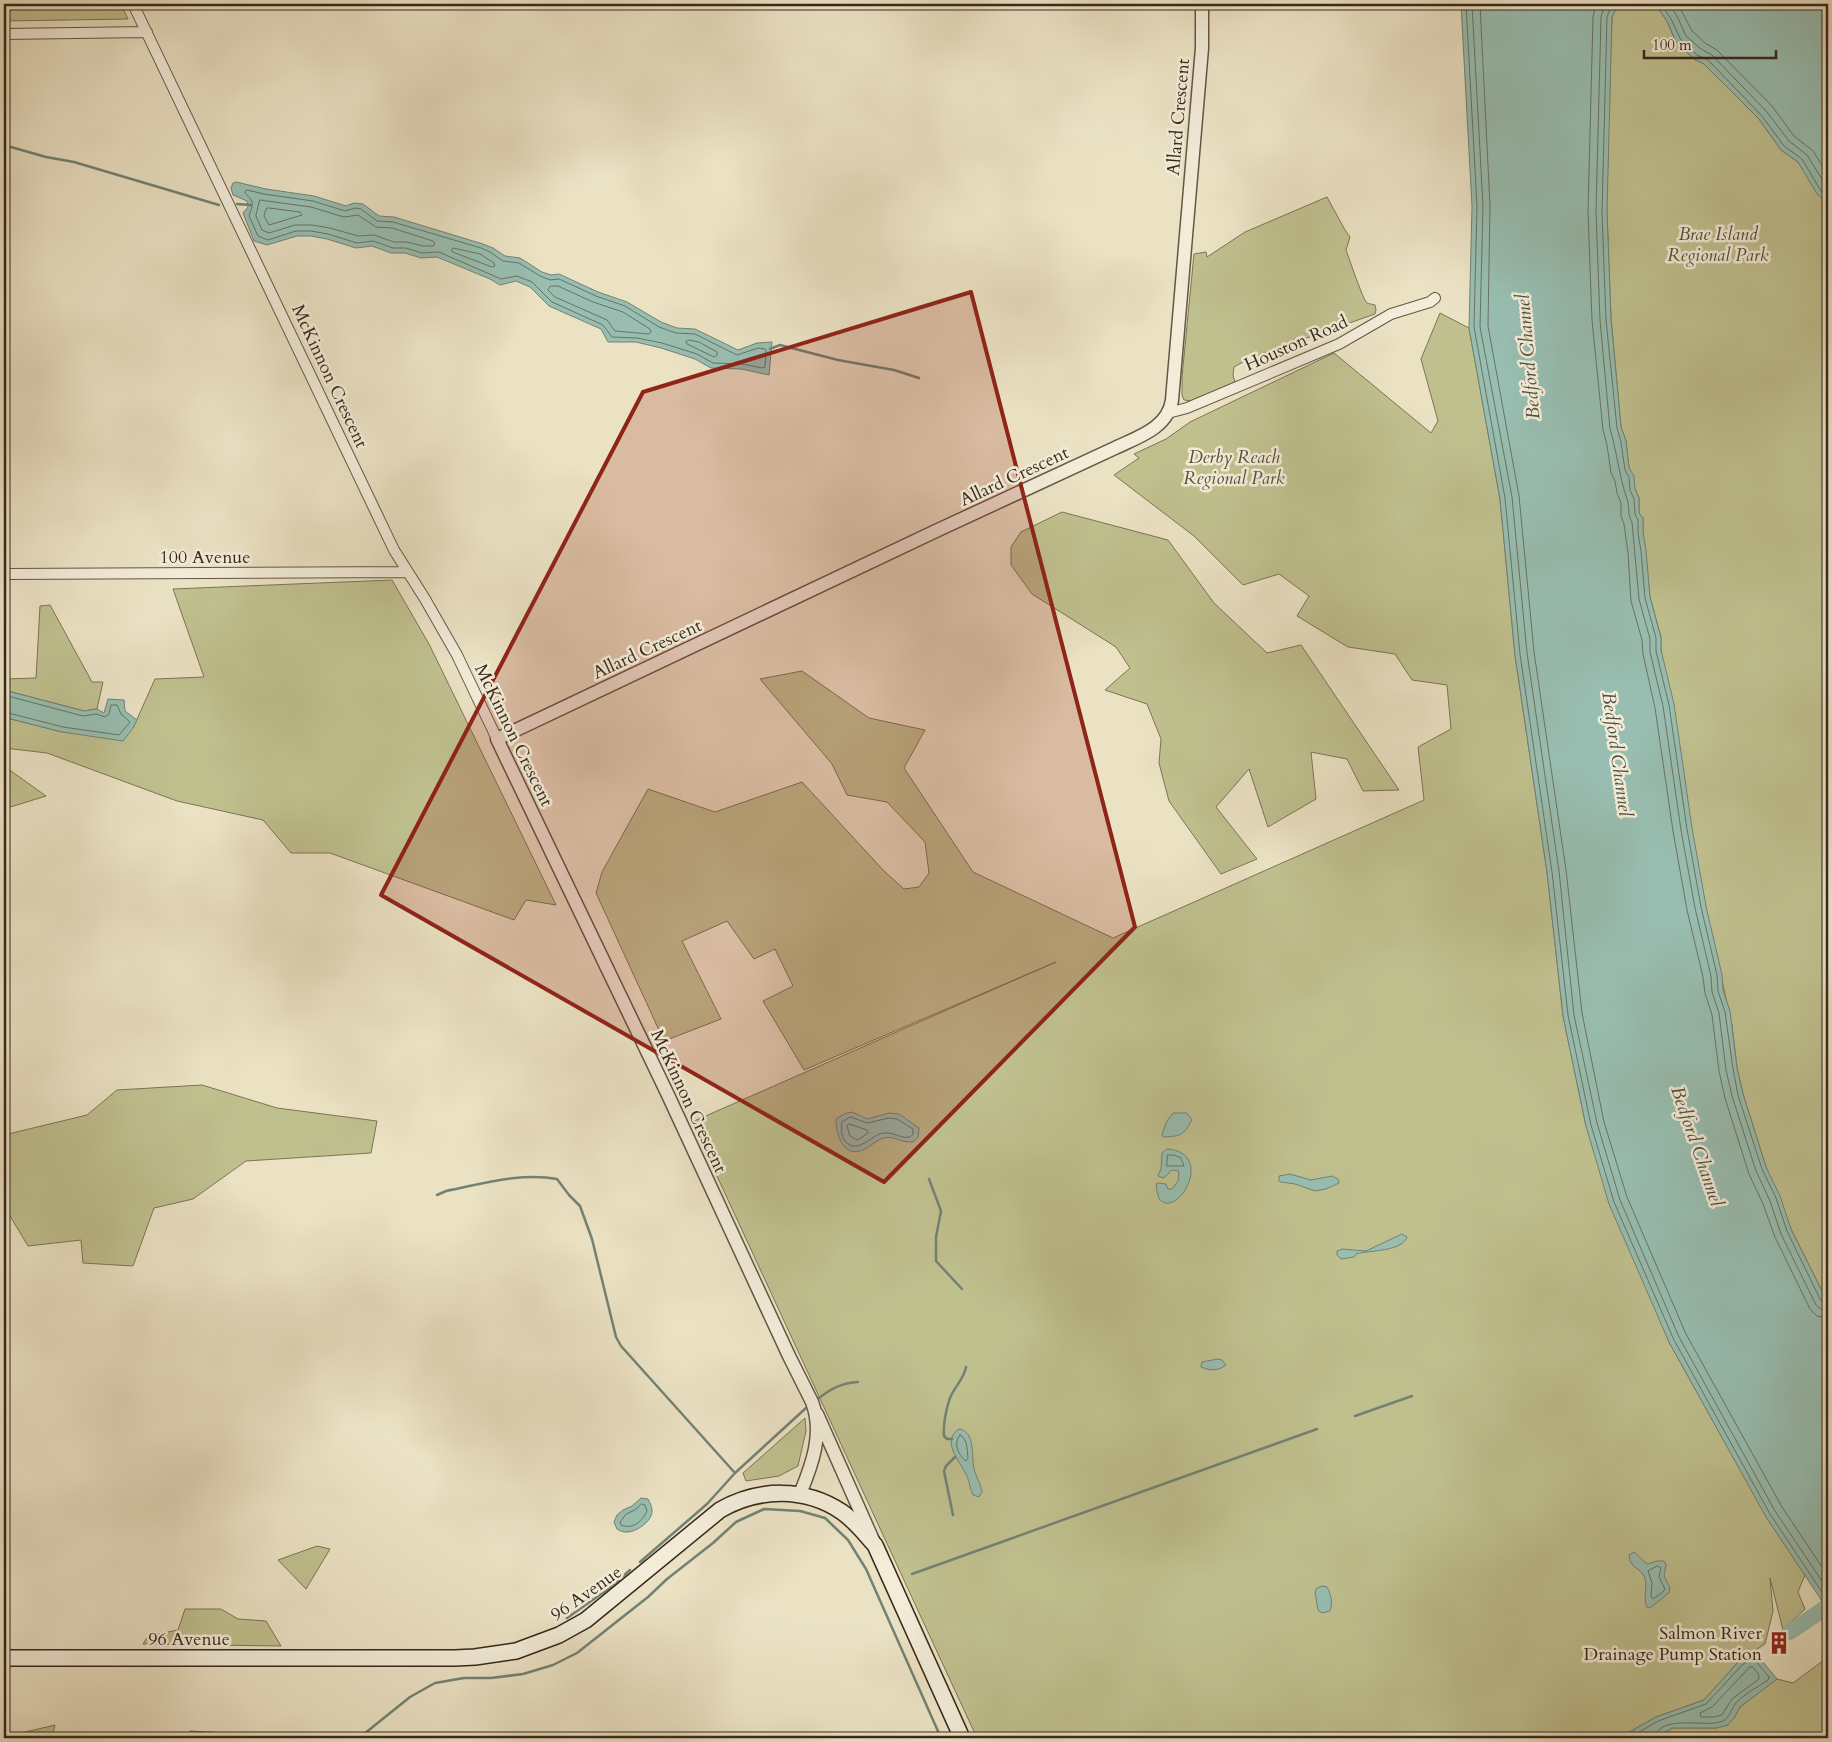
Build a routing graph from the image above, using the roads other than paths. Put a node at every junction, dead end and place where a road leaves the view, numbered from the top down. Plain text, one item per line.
1 (133, 4) edge
2 (1202, 4) edge
3 (147, 32) junction
4 (4, 34) edge
5 (1434, 298) dead end
6 (1168, 413) junction
7 (407, 572) junction
8 (4, 574) edge
9 (497, 740) junction
10 (814, 1408) junction
11 (800, 1494) junction
12 (875, 1545) junction
13 (4, 1658) edge
14 (962, 1738) edge

1 - 3 street, McKinnon Crescent
2 - 6 street, Allard Crescent
3 - 4 street
3 - 7 street, McKinnon Crescent
5 - 6 street, Houston Road
6 - 9 street, Allard Crescent
7 - 8 street, 100 Avenue
7 - 9 street, McKinnon Crescent
9 - 10 street, McKinnon Crescent
10 - 11 street, McKinnon Crescent
10 - 12 street
11 - 12 main road, 96 Avenue
11 - 13 main road, 96 Avenue
12 - 14 main road, 96 Avenue

